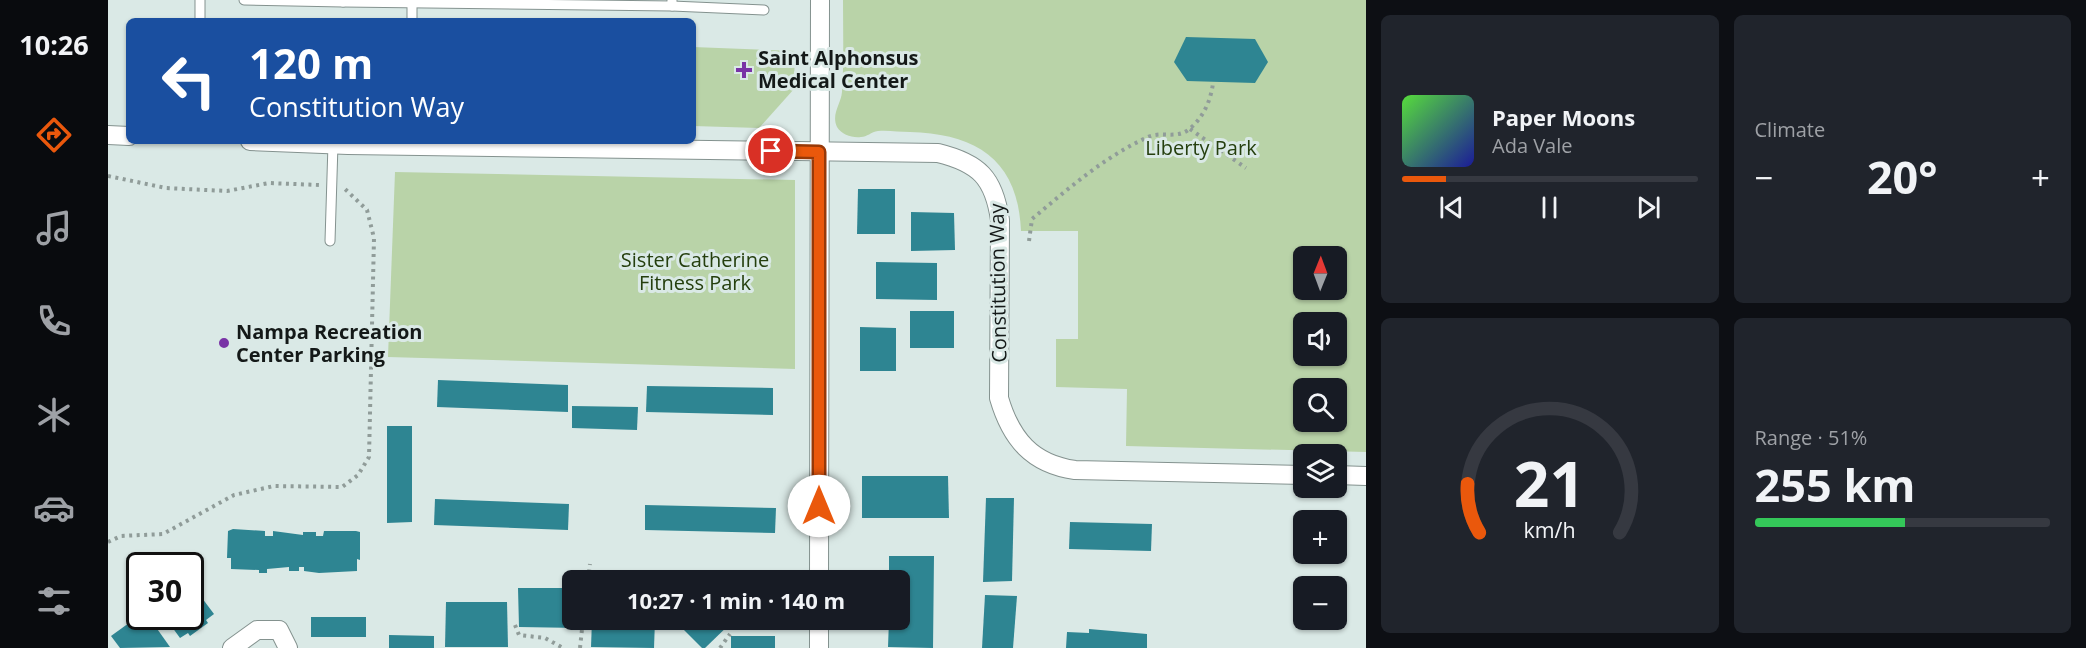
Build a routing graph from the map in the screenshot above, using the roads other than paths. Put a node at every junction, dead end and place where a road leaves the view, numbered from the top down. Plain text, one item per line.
1 (201, 0) edge
2 (244, 0) edge
3 (820, 0) edge
4 (343, 1) edge
5 (464, 2) edge
6 (412, 3) junction
7 (672, 3) edge
8 (764, 10) dead end
9 (200, 18) edge
10 (412, 18) edge
11 (108, 135) edge
12 (126, 136) edge
13 (333, 144) edge
14 (457, 144) edge
15 (819, 152) junction
16 (330, 241) dead end
17 (1293, 475) edge
18 (1347, 475) edge
19 (1366, 476) edge
20 (819, 570) edge
21 (819, 630) edge
22 (232, 648) edge
23 (288, 648) edge
24 (819, 648) edge

1 - 9 lane
2 - 4 lane
3 - 15 street
4 - 6 lane
5 - 6 lane
5 - 7 lane
6 - 10 lane
7 - 8 lane
11 - 12 street
13 - 16 lane
14 - 15 street, Constitution Way
15 - 17 street, Constitution Way
15 - 20 street
18 - 19 street
21 - 24 street
22 - 23 street

